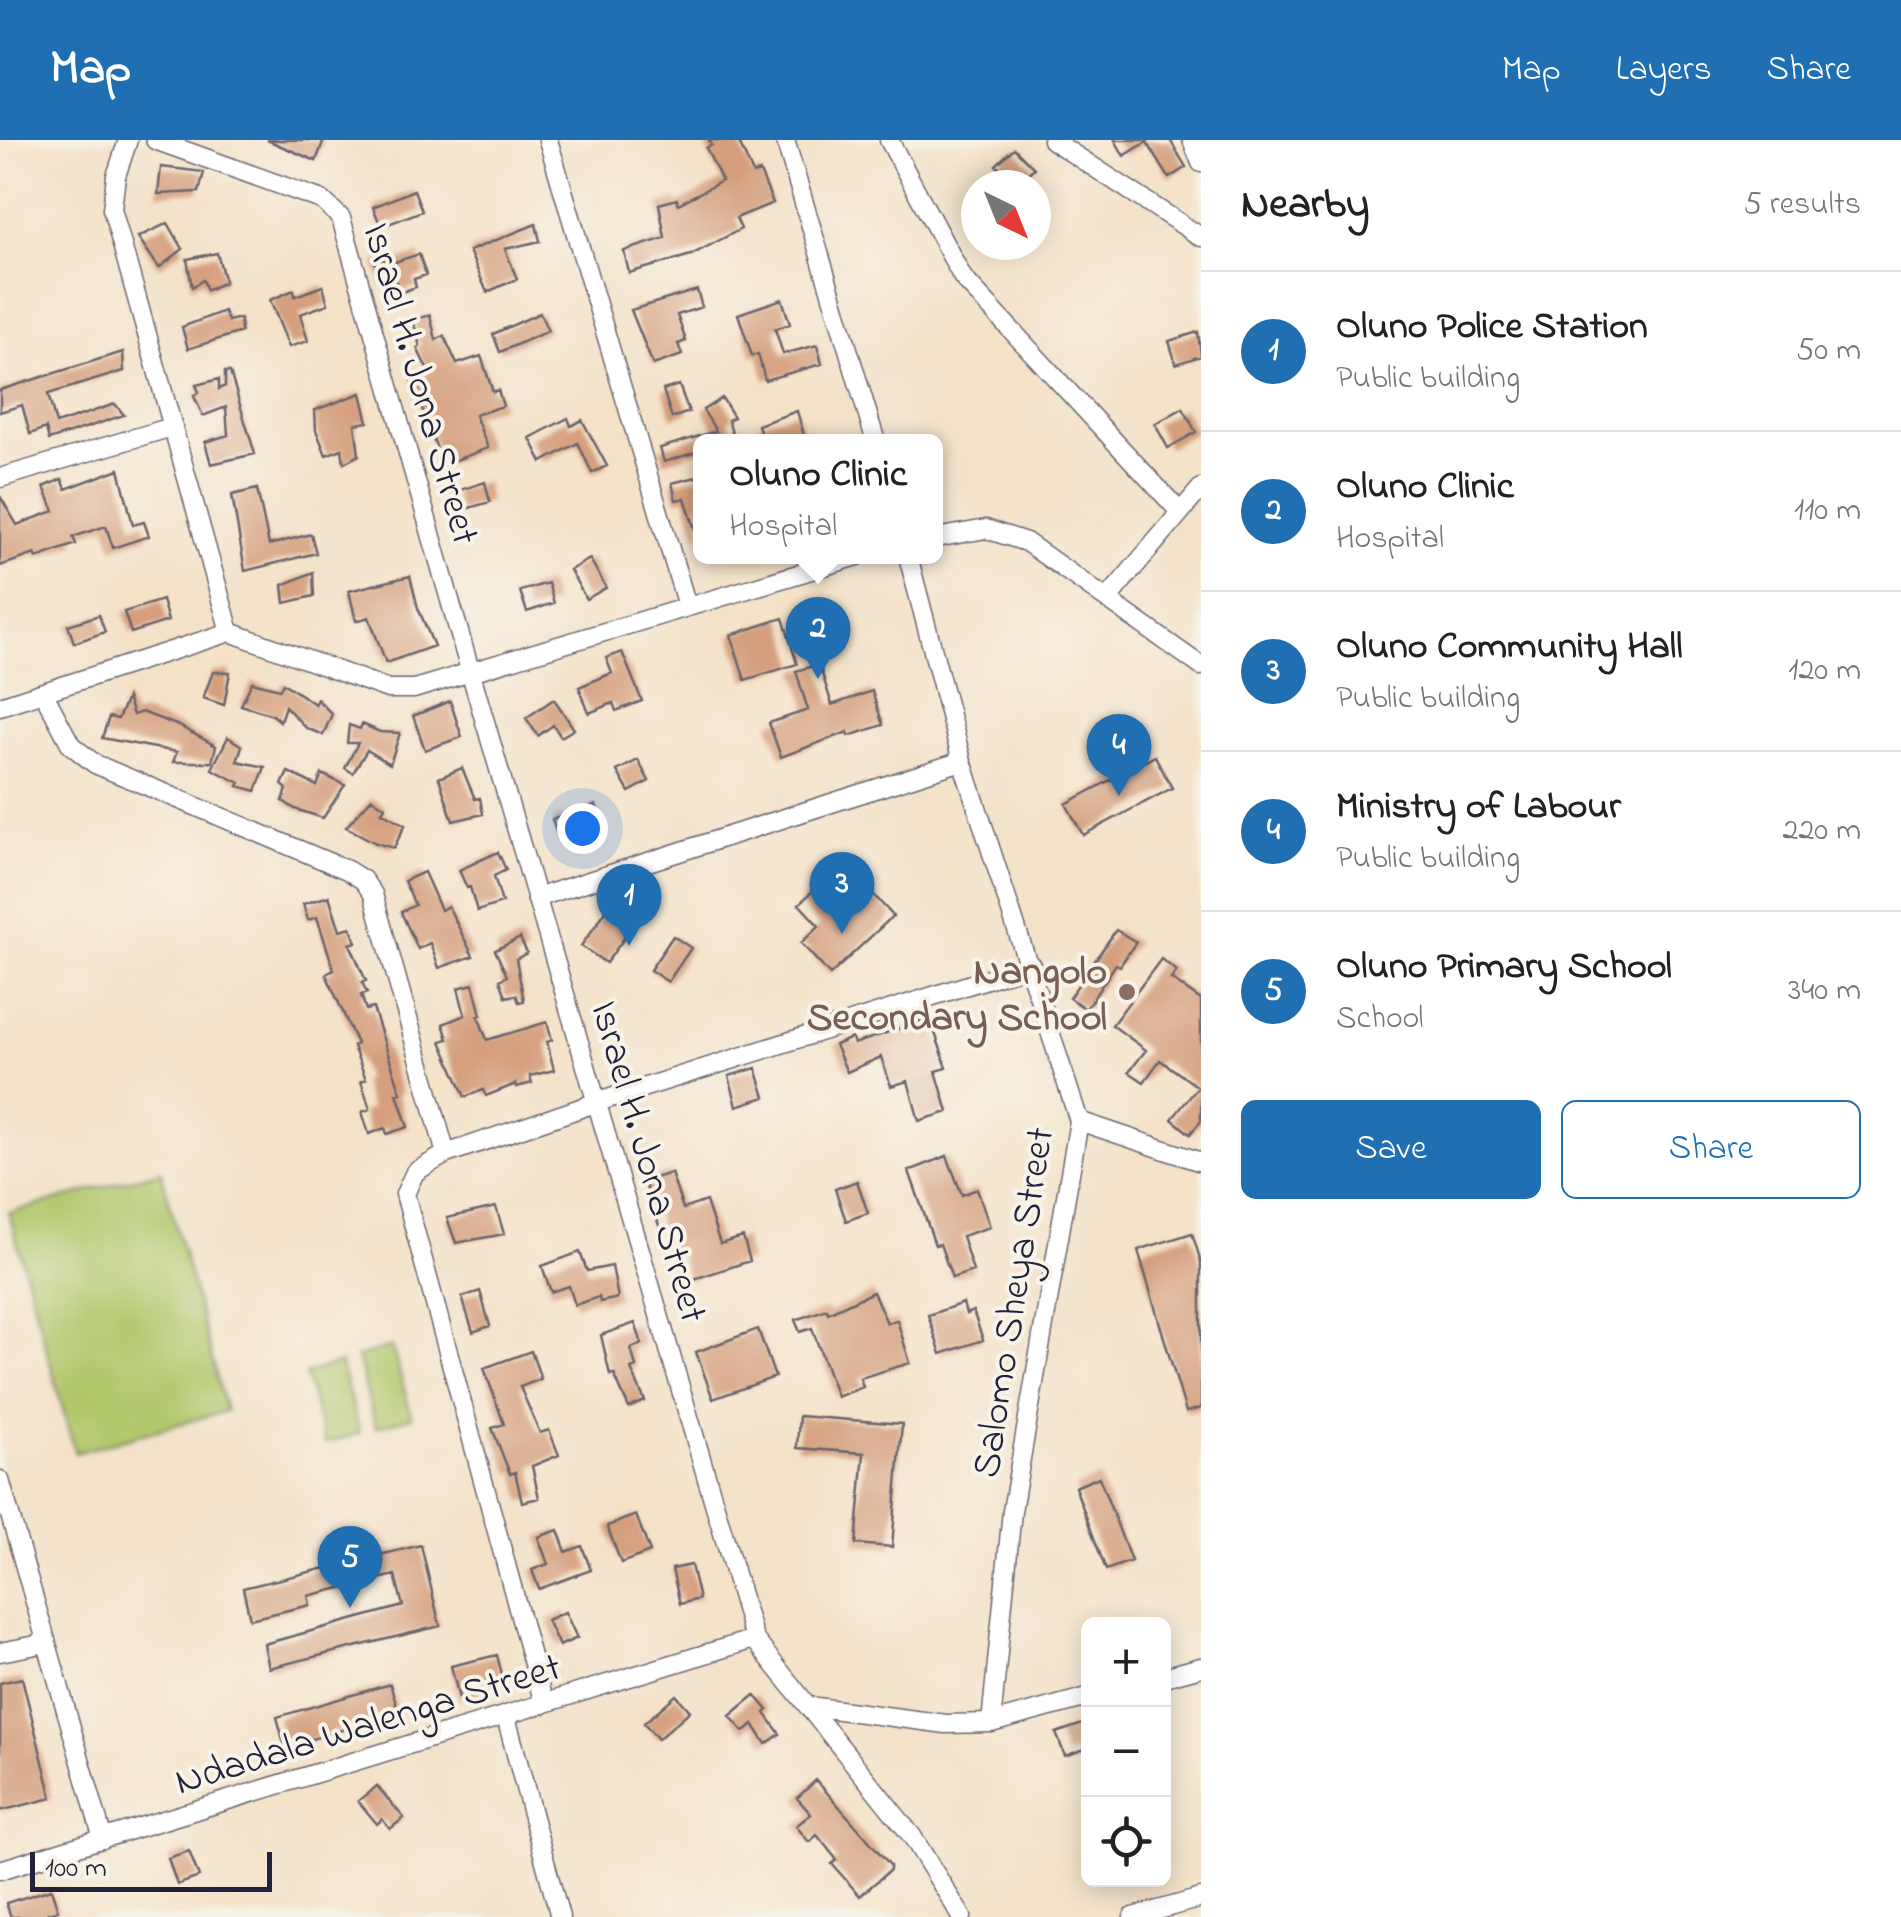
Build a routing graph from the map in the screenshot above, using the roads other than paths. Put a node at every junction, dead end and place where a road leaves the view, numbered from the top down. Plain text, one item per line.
1 (128, 140) edge
2 (154, 140) edge
3 (548, 140) edge
4 (784, 140) edge
5 (889, 140) edge
6 (1052, 140) edge
7 (1192, 140) edge
8 (1201, 163) edge
9 (1201, 237) edge
10 (172, 427) junction
11 (874, 434) edge
12 (0, 478) edge
13 (1201, 488) edge
14 (1180, 512) junction
15 (943, 537) edge
16 (831, 564) edge
17 (910, 564) edge
18 (1108, 598) junction
19 (687, 606) junction
20 (230, 632) junction
21 (1201, 666) edge
22 (470, 674) junction
23 (42, 692) junction
24 (0, 706) edge
25 (962, 762) junction
26 (536, 898) junction
27 (1031, 965) junction
28 (598, 1102) junction
29 (1079, 1121) junction
30 (446, 1154) junction
31 (1201, 1162) edge
32 (0, 1480) edge
33 (754, 1639) junction
34 (47, 1643) junction
35 (0, 1652) edge
36 (1201, 1667) edge
37 (1171, 1675) edge
38 (1081, 1699) edge
39 (544, 1704) junction
40 (810, 1706) junction
41 (506, 1716) junction
42 (991, 1723) junction
43 (103, 1840) junction
44 (0, 1870) edge
45 (1201, 1898) edge
46 (560, 1917) edge
47 (962, 1917) edge
48 (1133, 1917) edge

1 - 10 street
2 - 22 street, Israel H. Jona Street
3 - 19 street
4 - 11 street
5 - 14 street
6 - 9 street
7 - 8 street
10 - 12 street
10 - 20 street
13 - 14 street
14 - 18 street
15 - 18 street
16 - 19 street
17 - 25 street, Salomo Sheya Street
18 - 21 street
19 - 22 street
20 - 22 street
20 - 23 street
22 - 26 street, Israel H. Jona Street
23 - 24 street
23 - 30 street
25 - 26 street
25 - 27 street, Salomo Sheya Street
26 - 28 street, Israel H. Jona Street
27 - 28 street
27 - 29 street, Salomo Sheya Street
28 - 30 street
28 - 33 street, Israel H. Jona Street
29 - 31 street
29 - 42 street, Salomo Sheya Street
30 - 39 street
32 - 34 street
33 - 39 street, Ndadala Walenga Street
33 - 40 street, Israel H. Jona Street
34 - 35 street
34 - 43 street
36 - 37 street
38 - 42 street
39 - 41 street, Ndadala Walenga Street
40 - 42 street
40 - 47 street, Israel H. Jona Street
41 - 43 street, Ndadala Walenga Street
41 - 46 street
43 - 44 street, Ndadala Walenga Street
45 - 48 street

